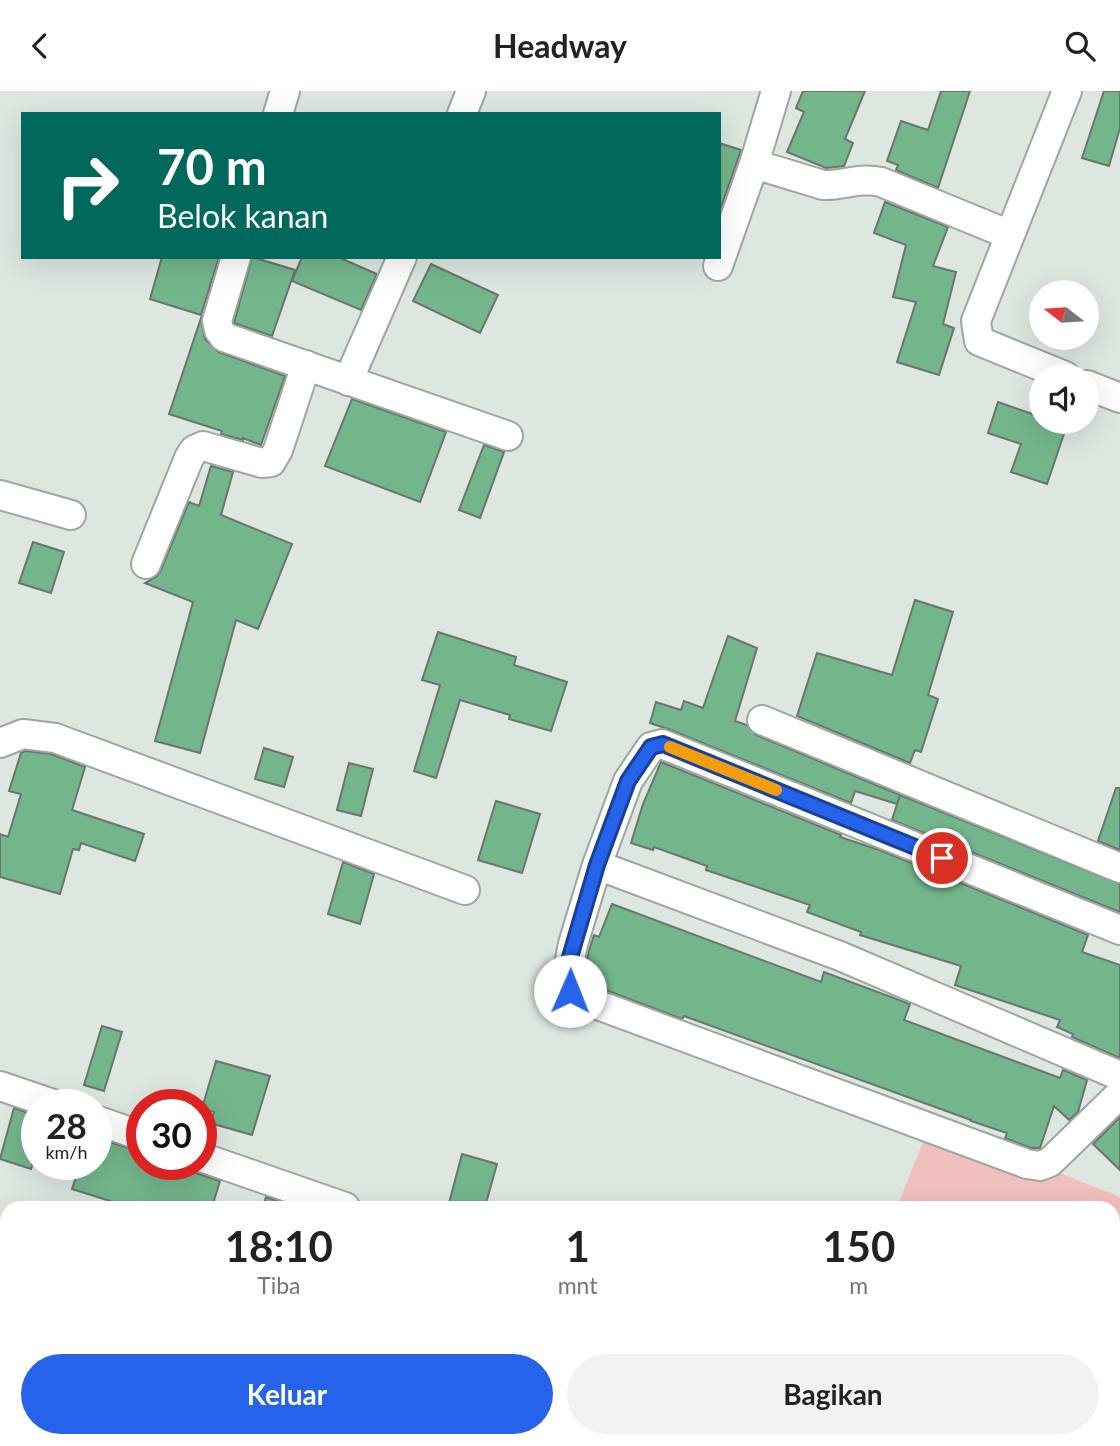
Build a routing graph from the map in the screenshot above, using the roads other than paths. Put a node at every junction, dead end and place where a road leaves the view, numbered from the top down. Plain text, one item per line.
1 (285, 91) edge
2 (471, 91) edge
3 (776, 91) edge
4 (1067, 91) edge
5 (279, 112) edge
6 (463, 112) edge
7 (754, 164) junction
8 (1010, 235) junction
9 (721, 258) edge
10 (235, 259) edge
11 (401, 259) edge
12 (720, 259) edge
13 (718, 266) dead end
14 (1036, 364) edge
15 (306, 365) junction
16 (348, 381) junction
17 (1099, 390) edge
18 (1120, 398) edge
19 (508, 436) dead end
20 (0, 495) edge
21 (71, 515) dead end
22 (146, 564) dead end
23 (762, 720) dead end
24 (0, 743) edge
25 (597, 865) junction
26 (1120, 868) edge
27 (465, 890) dead end
28 (1120, 930) edge
29 (1120, 1076) edge
30 (0, 1086) edge
31 (21, 1093) edge
32 (1120, 1094) edge
33 (217, 1163) edge
34 (328, 1201) edge

1 - 5 street
2 - 6 street
3 - 7 street
4 - 8 street
7 - 8 street
7 - 9 street
8 - 14 street
10 - 15 street
11 - 16 street
12 - 13 street
15 - 16 street
15 - 22 street
16 - 19 street
17 - 18 street
20 - 21 street
23 - 26 street
24 - 27 street
25 - 28 street
25 - 29 street
25 - 32 street
30 - 31 street
33 - 34 street

